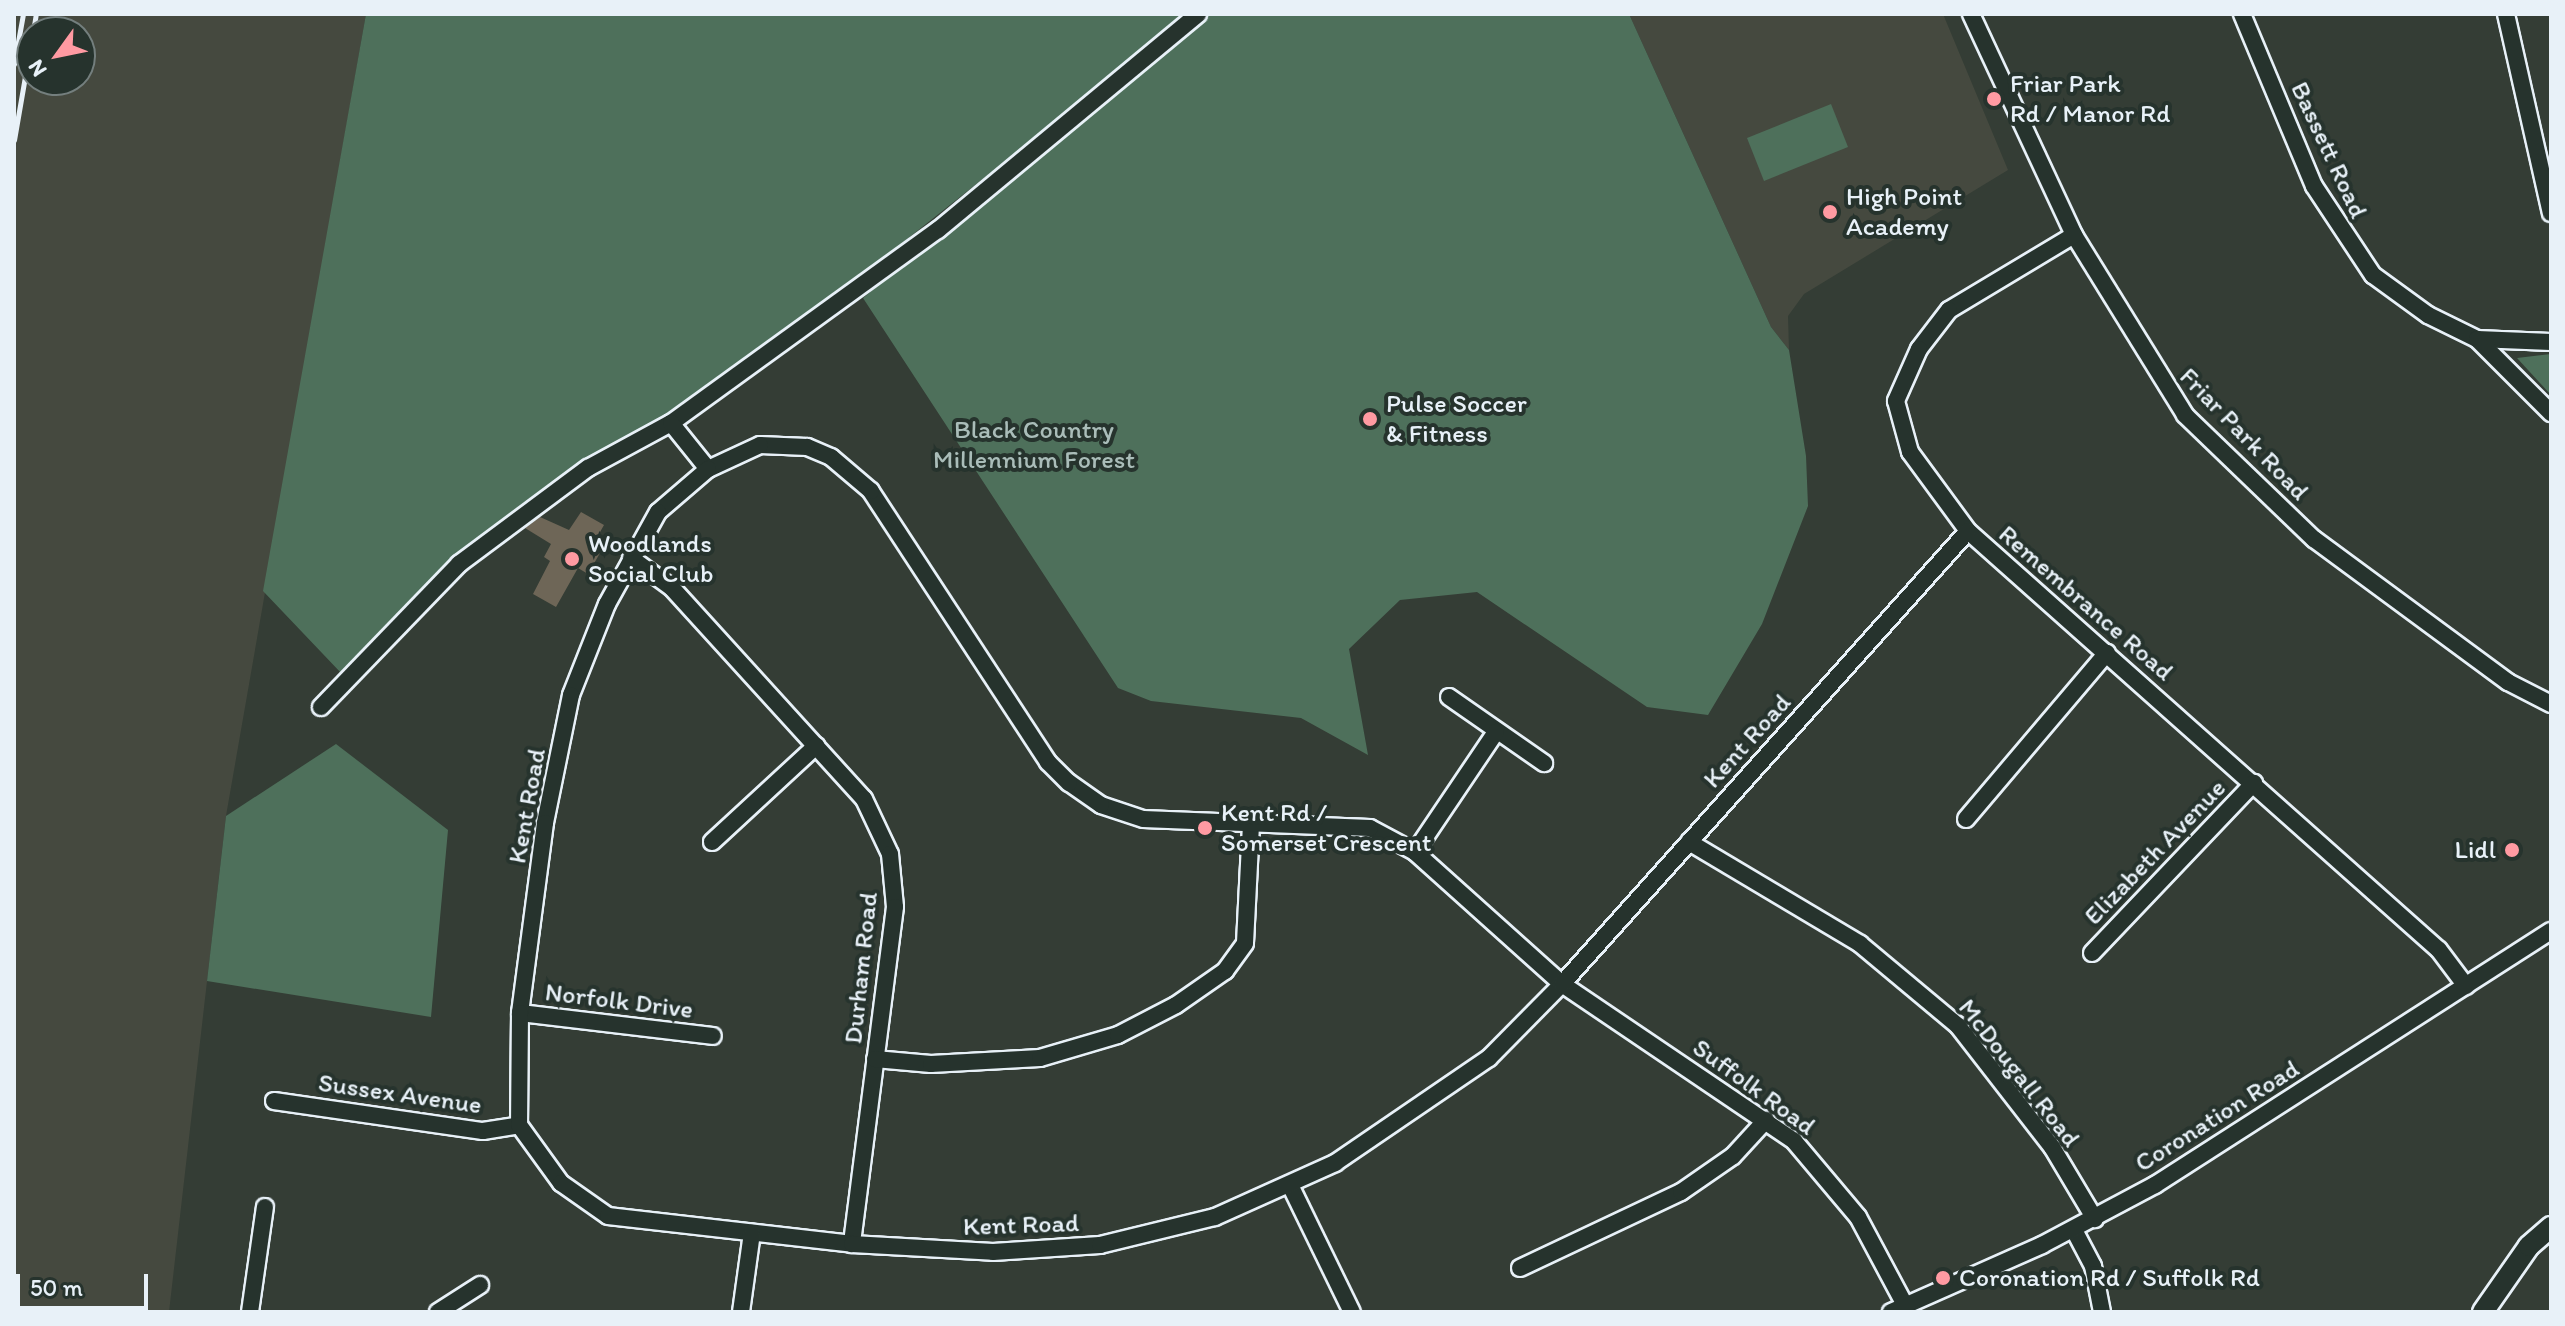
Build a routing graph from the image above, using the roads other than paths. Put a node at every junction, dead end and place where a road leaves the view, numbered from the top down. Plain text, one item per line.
1 (1198, 14) edge
2 (1971, 14) edge
3 (2242, 14) edge
4 (2506, 14) edge
5 (2551, 213) edge
6 (2074, 235) junction
7 (2477, 339) junction
8 (2551, 342) edge
9 (2551, 413) edge
10 (671, 423) junction
11 (708, 469) junction
12 (1968, 531) junction
13 (631, 558) junction
14 (2107, 653) junction
15 (1449, 697) dead end
16 (2551, 704) edge
17 (321, 707) dead end
18 (1496, 732) junction
19 (816, 746) junction
20 (1544, 763) dead end
21 (2254, 783) junction
22 (1966, 819) dead end
23 (1251, 824) junction
24 (712, 842) dead end
25 (1689, 842) junction
26 (1415, 852) junction
27 (2551, 931) edge
28 (2092, 953) dead end
29 (1562, 984) junction
30 (2466, 986) junction
31 (520, 1013) junction
32 (713, 1036) dead end
33 (875, 1059) junction
34 (274, 1101) dead end
35 (1766, 1120) junction
36 (519, 1125) junction
37 (1290, 1185) junction
38 (265, 1207) dead end
39 (2095, 1219) junction
40 (2551, 1227) edge
41 (2074, 1230) junction
42 (752, 1233) junction
43 (852, 1244) junction
44 (1520, 1268) dead end
45 (480, 1285) dead end
46 (1898, 1309) edge
47 (250, 1312) edge
48 (438, 1312) edge
49 (741, 1312) edge
50 (1352, 1312) edge
51 (2102, 1312) edge
52 (2483, 1312) edge

1 - 10 street
2 - 6 street, Friar Park Road
3 - 7 street, Bassett Road
4 - 5 street
6 - 12 street, Remembrance Road
6 - 16 street, Friar Park Road
7 - 8 street, Bassett Road
7 - 9 street, Bassett Road
10 - 11 street
10 - 17 street
11 - 13 street, Kent Road
11 - 23 street, Kent Road
12 - 14 street, Remembrance Road
12 - 25 street, Kent Road
13 - 19 street, Durham Road
13 - 31 street, Kent Road
14 - 21 street, Remembrance Road
14 - 22 street
15 - 18 street
18 - 20 street
18 - 26 street
19 - 24 street
19 - 33 street, Durham Road
21 - 28 street, Elizabeth Avenue
21 - 30 street, Remembrance Road
23 - 26 street, Kent Road
23 - 33 street
25 - 29 street, Kent Road
25 - 39 street, McDougall Road
26 - 29 street, Kent Road
27 - 30 street, Coronation Road
29 - 35 street, Suffolk Road
29 - 37 street, Kent Road
30 - 39 street, Coronation Road
31 - 32 street, Norfolk Drive
31 - 36 street, Kent Road
33 - 43 street, Durham Road
34 - 36 street, Sussex Avenue
35 - 44 street
35 - 46 street, Suffolk Road
36 - 42 street, Kent Road
37 - 43 street, Kent Road
37 - 50 street
38 - 47 street
39 - 41 street, Coronation Road
40 - 52 street
41 - 46 street, Coronation Road
41 - 51 street
42 - 43 street, Kent Road
42 - 49 street
45 - 48 street

